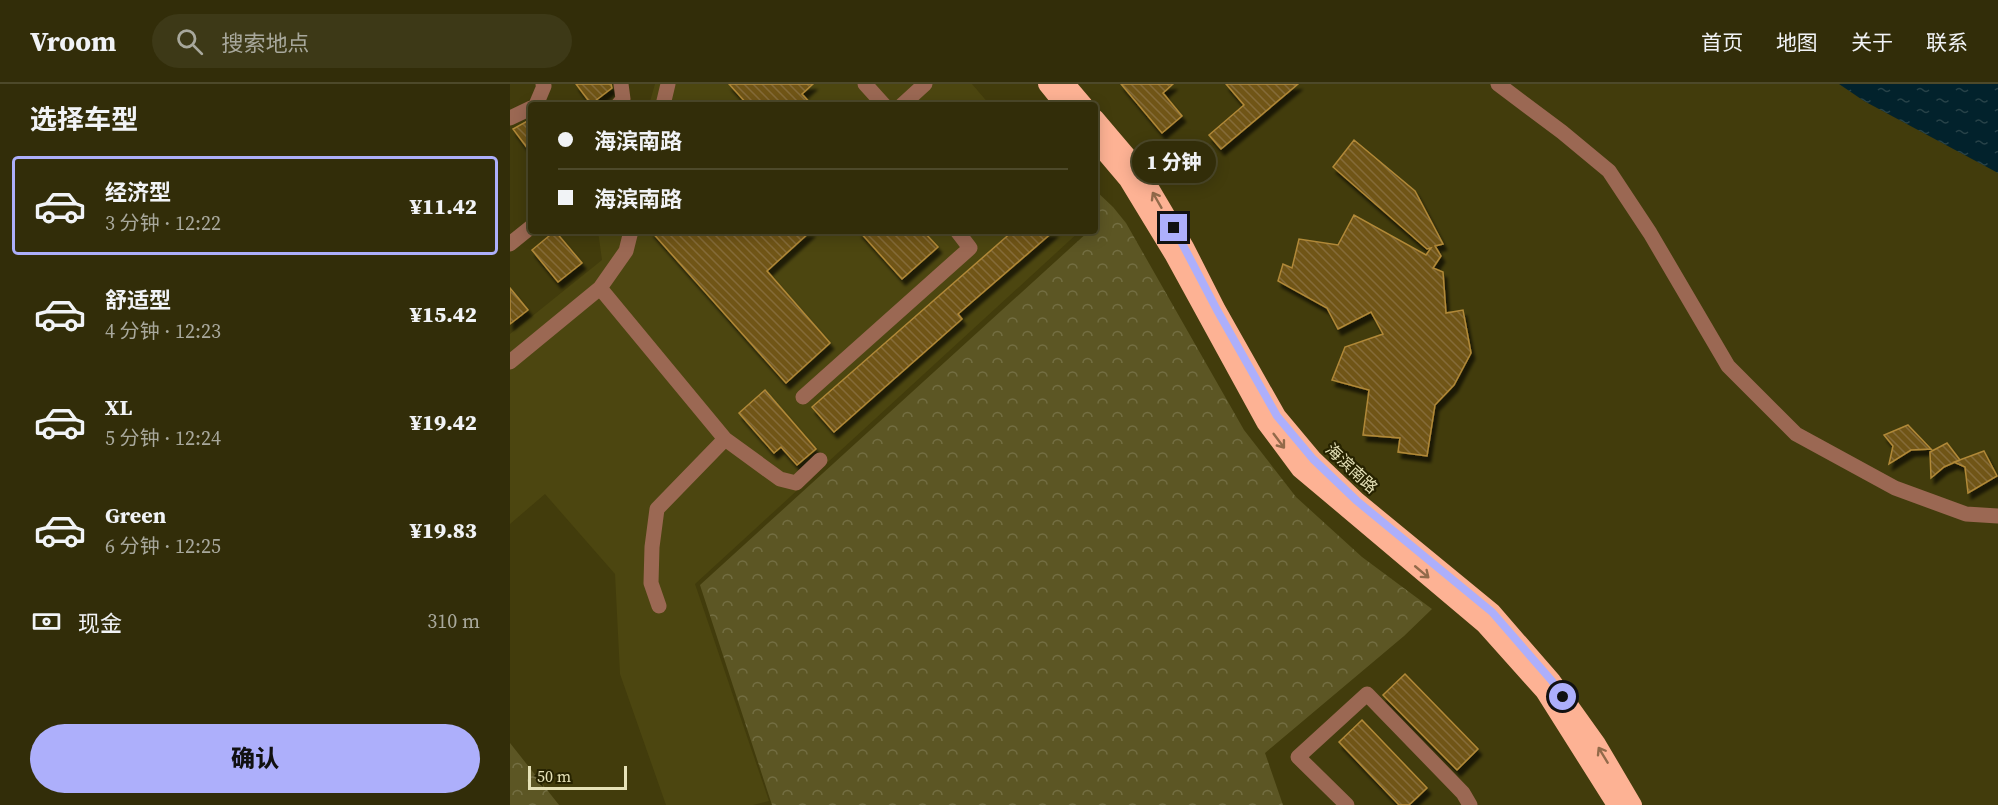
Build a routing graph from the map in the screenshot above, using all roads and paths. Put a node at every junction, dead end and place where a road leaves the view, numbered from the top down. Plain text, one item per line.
1 (543, 84) edge
2 (621, 84) edge
3 (668, 84) edge
4 (865, 84) edge
5 (925, 84) edge
6 (1047, 84) edge
7 (1066, 84) edge
8 (1498, 84) edge
9 (537, 102) edge
10 (620, 102) edge
11 (664, 102) edge
12 (881, 102) edge
13 (905, 102) edge
14 (1062, 102) edge
15 (1081, 102) edge
16 (528, 109) edge
17 (510, 118) edge
18 (1098, 122) edge
19 (1098, 145) edge
20 (528, 229) edge
21 (630, 234) edge
22 (959, 234) edge
23 (510, 244) edge
24 (600, 288) junction
25 (510, 362) edge
26 (803, 398) dead end
27 (725, 439) junction
28 (820, 460) dead end
29 (1998, 516) edge
30 (658, 606) dead end
31 (1347, 805) edge
32 (1470, 805) edge
33 (1616, 805) edge
34 (1633, 805) edge

1 - 9 street
2 - 10 street
3 - 11 street
4 - 12 street
5 - 13 street
6 - 14 highway
7 - 15 highway
8 - 29 street
16 - 17 street
34 -> 18 highway, 海滨南路
19 -> 33 highway, 海滨南路
20 - 23 street
21 - 24 street
22 - 26 street
24 - 25 street
24 - 27 street
27 - 28 street
27 - 30 street
31 - 32 street

